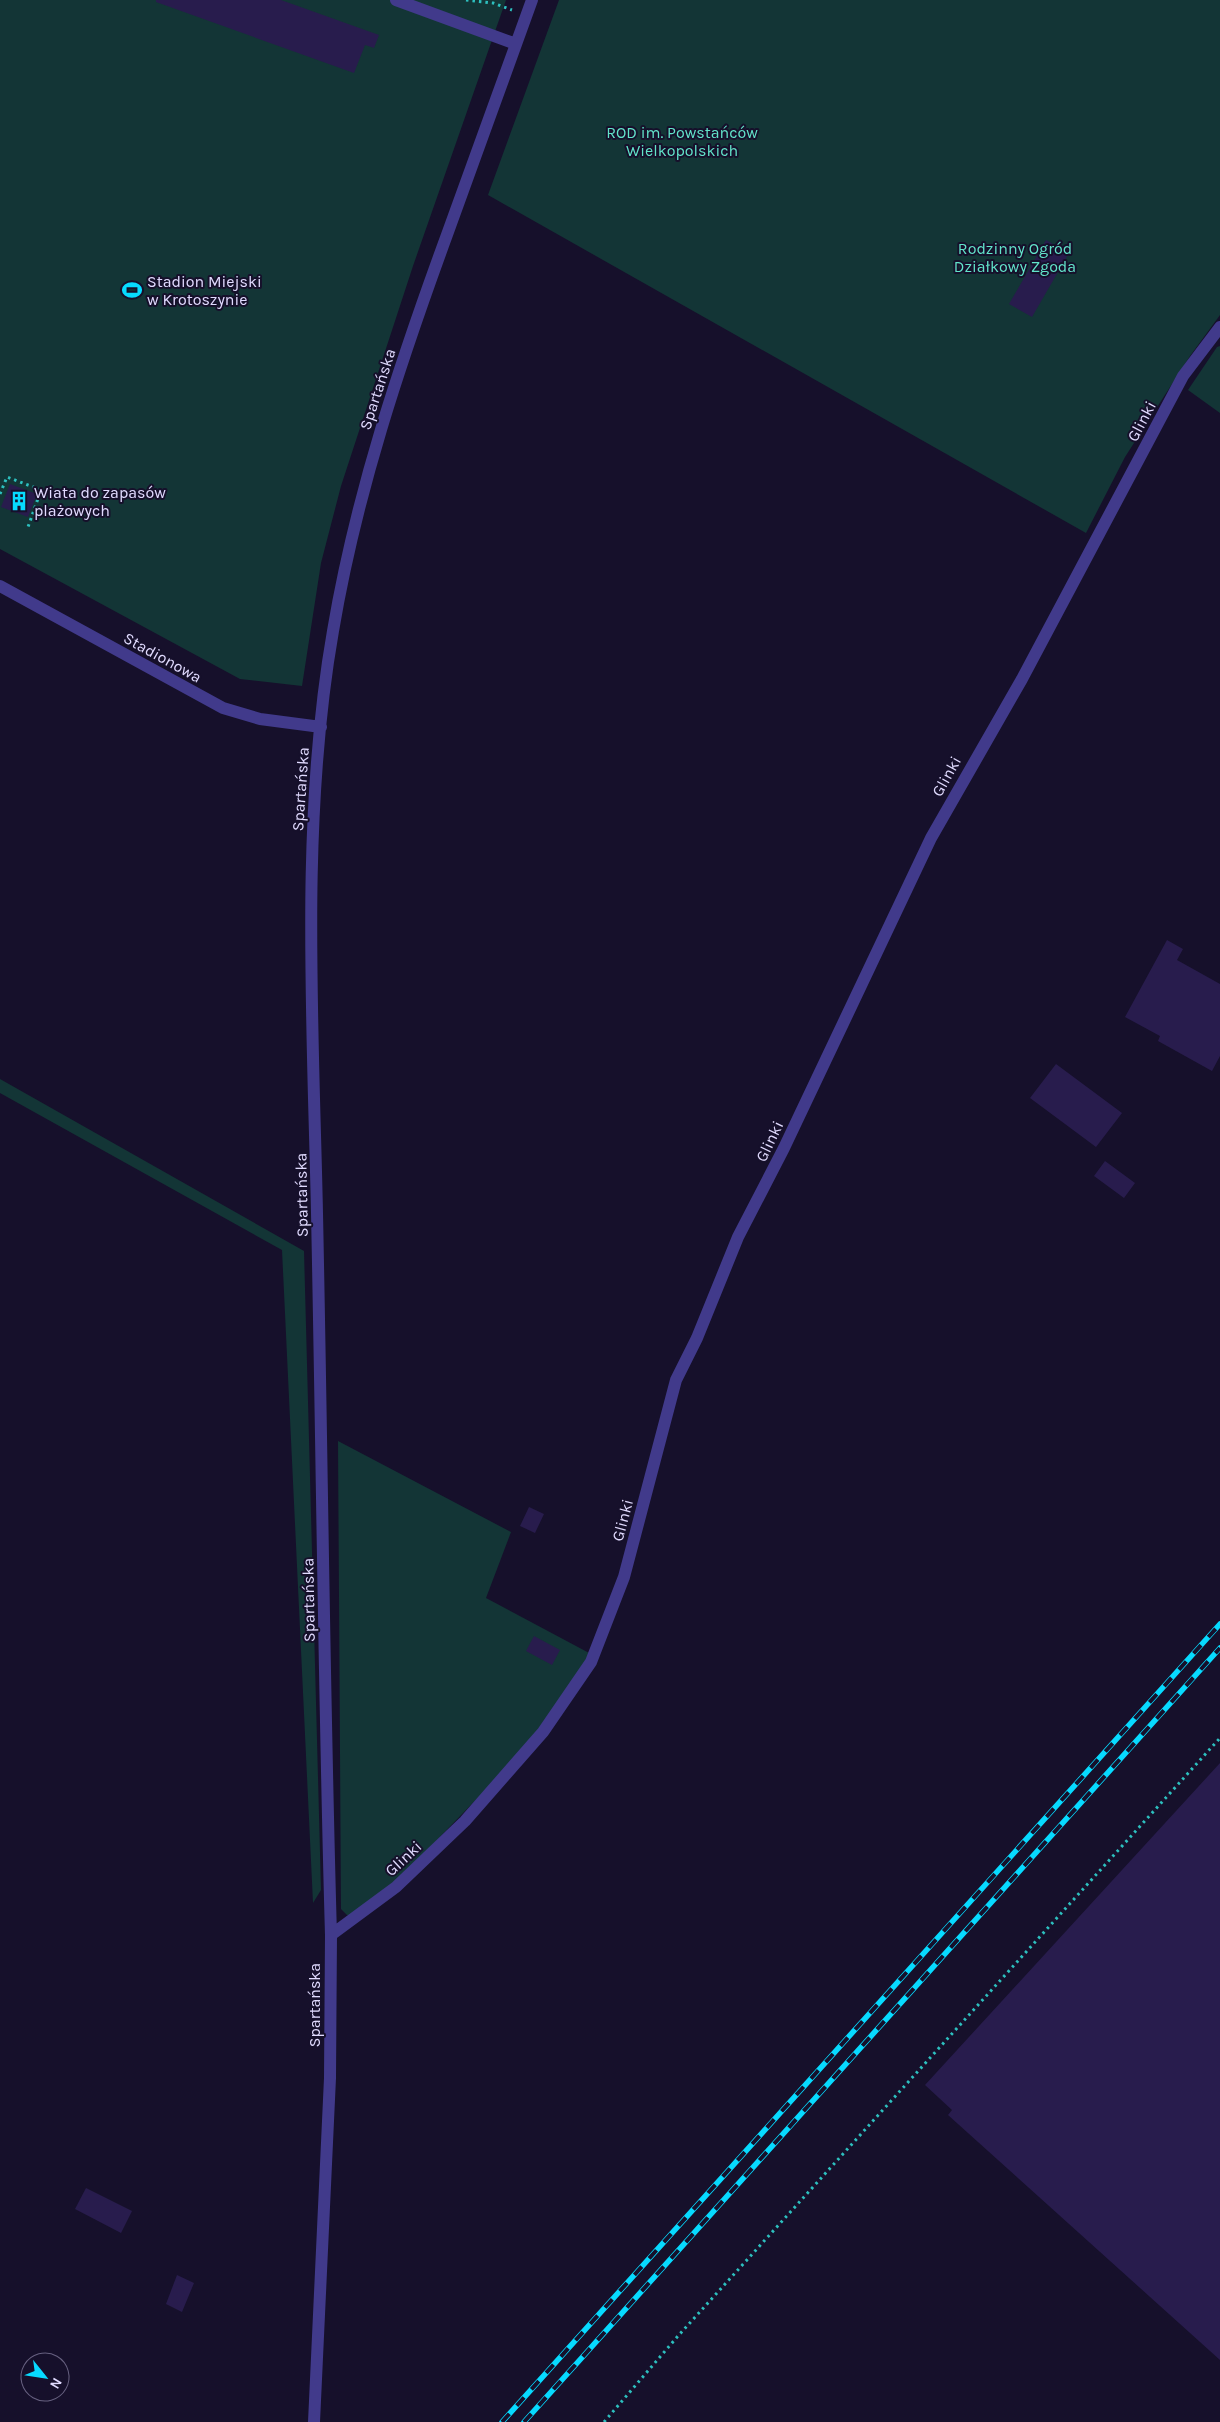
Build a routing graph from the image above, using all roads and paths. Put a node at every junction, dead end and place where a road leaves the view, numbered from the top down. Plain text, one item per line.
1 (396, 0) edge
2 (466, 0) edge
3 (532, 0) edge
4 (526, 15) junction
5 (516, 44) junction
6 (1220, 327) edge
7 (0, 494) edge
8 (28, 527) dead end
9 (0, 586) edge
10 (321, 727) junction
11 (1220, 1738) edge
12 (331, 1935) junction
13 (314, 2422) edge
14 (604, 2422) edge

1 - 5 street
2 - 4 path
3 - 4 street, Spartańska
4 - 5 street, Spartańska
5 - 10 street, Spartańska
6 - 12 street, Glinki
7 - 8 path
9 - 10 street, Stadionowa
10 - 12 street, Spartańska
11 - 14 path
12 - 13 street, Spartańska

